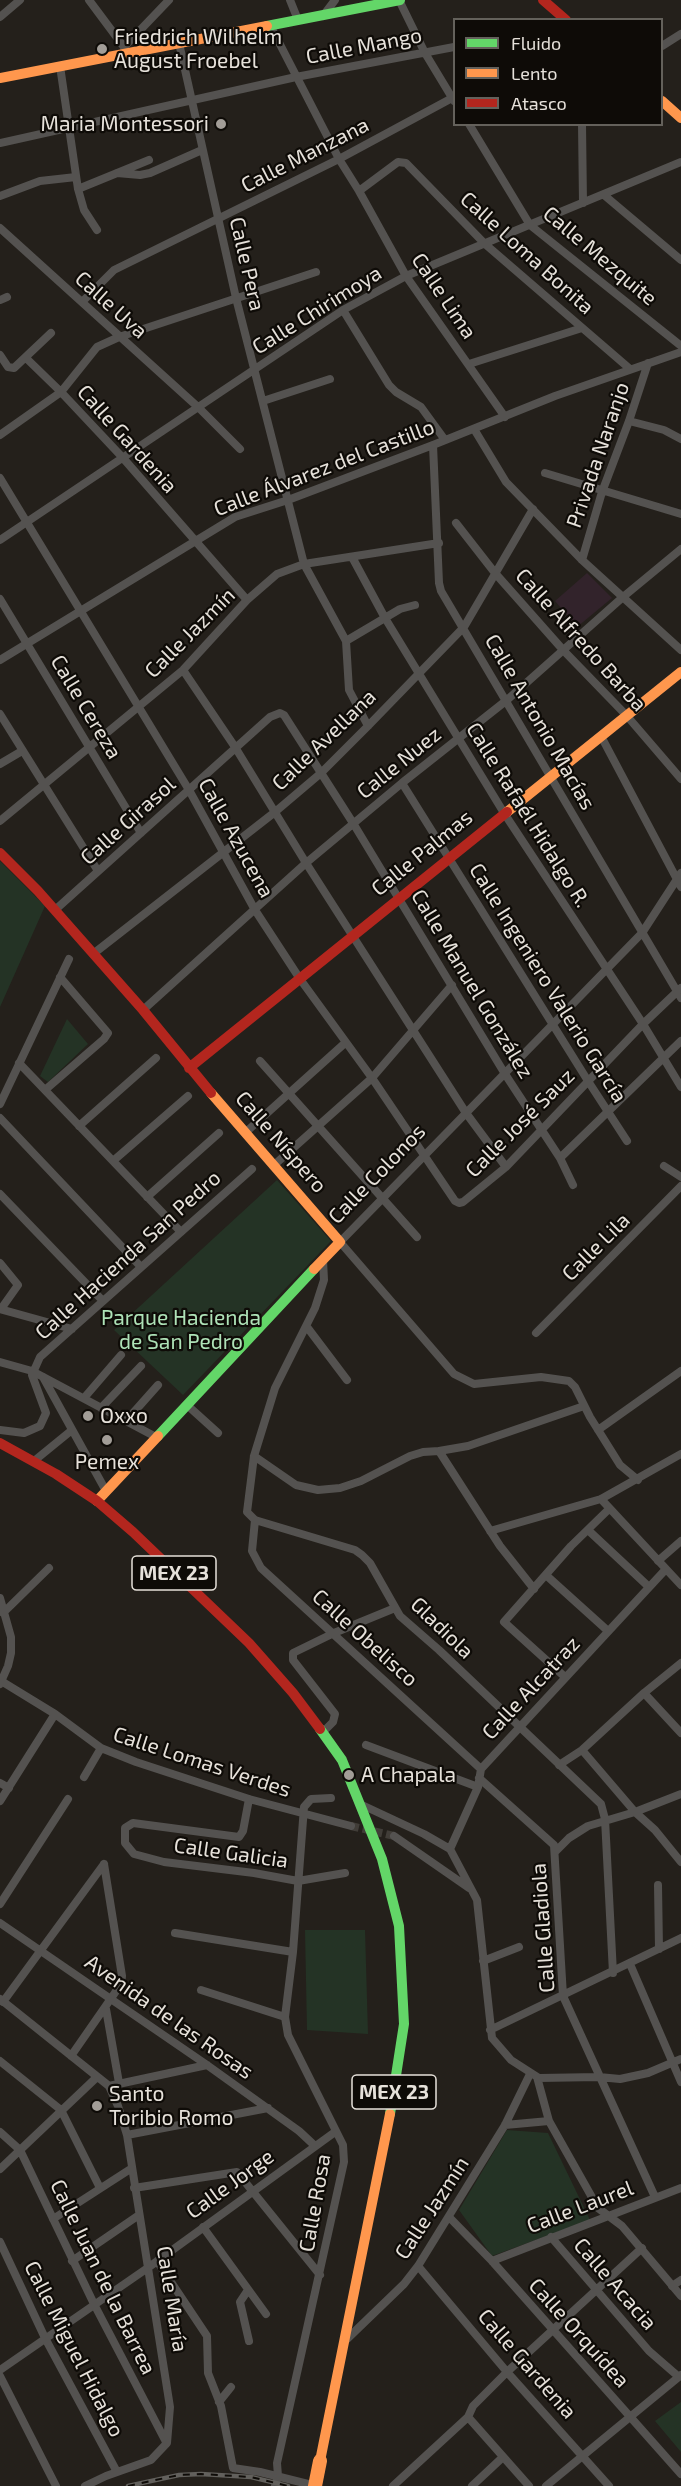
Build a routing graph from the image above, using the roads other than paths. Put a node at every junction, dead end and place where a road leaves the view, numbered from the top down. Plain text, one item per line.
1 (20, 0) edge
2 (89, 0) edge
3 (169, 0) edge
4 (290, 0) edge
5 (335, 0) edge
6 (399, 0) edge
7 (543, 0) edge
8 (323, 16) junction
9 (0, 17) edge
10 (564, 18) edge
11 (298, 20) junction
12 (270, 26) junction
13 (681, 34) edge
14 (179, 43) junction
15 (663, 45) edge
16 (453, 47) edge
17 (125, 50) junction
18 (425, 53) junction
19 (60, 66) junction
20 (296, 77) junction
21 (0, 78) edge
22 (453, 96) edge
23 (191, 99) junction
24 (453, 99) edge
25 (663, 102) edge
26 (681, 118) edge
27 (470, 126) edge
28 (582, 126) edge
29 (70, 127) junction
30 (0, 143) edge
31 (202, 150) junction
32 (339, 159) junction
33 (149, 160) dead end
34 (681, 162) edge
35 (117, 173) junction
36 (76, 177) junction
37 (78, 189) junction
38 (360, 191) junction
39 (604, 195) junction
40 (0, 196) edge
41 (583, 203) junction
42 (218, 220) junction
43 (530, 225) junction
44 (0, 228) edge
45 (97, 230) dead end
46 (485, 244) junction
47 (681, 260) edge
48 (316, 272) dead end
49 (406, 276) junction
50 (236, 298) junction
51 (82, 302) junction
52 (343, 310) junction
53 (582, 328) junction
54 (51, 333) dead end
55 (119, 336) junction
56 (681, 346) edge
57 (681, 352) edge
58 (0, 355) edge
59 (26, 358) junction
60 (648, 363) junction
61 (468, 364) junction
62 (630, 369) junction
63 (254, 370) junction
64 (330, 379) dead end
65 (61, 392) junction
66 (263, 401) junction
67 (199, 408) junction
68 (505, 417) junction
69 (629, 421) junction
70 (474, 429) junction
71 (0, 435) edge
72 (445, 440) junction
73 (681, 440) edge
74 (433, 445) junction
75 (240, 449) dead end
76 (123, 458) junction
77 (545, 473) dead end
78 (0, 478) edge
79 (602, 492) junction
80 (288, 500) junction
81 (533, 509) junction
82 (681, 514) edge
83 (28, 522) junction
84 (456, 523) dead end
85 (0, 540) edge
86 (194, 541) junction
87 (439, 543) junction
88 (681, 549) edge
89 (352, 557) junction
90 (582, 560) junction
91 (303, 564) junction
92 (495, 573) junction
93 (623, 597) junction
94 (0, 599) edge
95 (247, 600) junction
96 (415, 605) dead end
97 (80, 612) junction
98 (385, 618) junction
99 (464, 627) junction
100 (346, 641) junction
101 (26, 644) junction
102 (681, 650) edge
103 (564, 651) junction
104 (0, 660) edge
105 (183, 670) junction
106 (419, 672) junction
107 (681, 672) edge
108 (507, 700) junction
109 (138, 708) junction
110 (280, 713) joint
111 (0, 714) edge
112 (627, 716) junction
113 (368, 726) junction
114 (602, 738) junction
115 (458, 739) junction
116 (90, 747) junction
117 (235, 747) junction
118 (22, 751) junction
119 (0, 764) edge
120 (321, 773) junction
121 (551, 775) junction
122 (681, 779) edge
123 (402, 783) junction
124 (43, 785) junction
125 (189, 790) junction
126 (275, 812) junction
127 (504, 813) junction
128 (0, 821) edge
129 (353, 823) junction
130 (141, 832) junction
131 (224, 851) junction
132 (0, 853) edge
133 (448, 859) junction
134 (306, 863) junction
135 (98, 871) junction
136 (679, 876) edge
137 (681, 887) edge
138 (400, 900) junction
139 (55, 910) junction
140 (255, 910) junction
141 (642, 933) junction
142 (353, 935) junction
143 (93, 954) junction
144 (69, 959) dead end
145 (606, 970) junction
146 (60, 977) junction
147 (300, 979) junction
148 (452, 985) junction
149 (680, 993) edge
150 (143, 1010) junction
151 (553, 1024) junction
152 (643, 1024) junction
153 (414, 1029) junction
154 (681, 1041) edge
155 (345, 1043) junction
156 (156, 1058) dead end
157 (663, 1059) junction
158 (261, 1061) dead end
159 (19, 1063) junction
160 (189, 1068) junction
161 (504, 1074) junction
162 (372, 1078) junction
163 (588, 1081) junction
164 (681, 1087) edge
165 (45, 1090) junction
166 (290, 1093) junction
167 (188, 1096) dead end
168 (0, 1104) edge
169 (609, 1112) junction
170 (466, 1113) junction
171 (0, 1118) edge
172 (319, 1124) junction
173 (79, 1126) junction
174 (541, 1129) junction
175 (246, 1132) junction
176 (219, 1133) dead end
177 (627, 1141) dead end
178 (424, 1156) junction
179 (560, 1158) junction
180 (113, 1161) junction
181 (273, 1166) junction
182 (664, 1166) dead end
183 (506, 1167) junction
184 (252, 1169) dead end
185 (681, 1177) edge
186 (573, 1185) dead end
187 (681, 1186) edge
188 (0, 1194) edge
189 (147, 1197) junction
190 (384, 1197) junction
191 (459, 1203) joint
192 (180, 1232) junction
193 (417, 1237) dead end
194 (340, 1242) junction
195 (322, 1260) junction
196 (0, 1263) edge
197 (141, 1267) junction
198 (103, 1301) junction
199 (1, 1309) edge
200 (307, 1327) junction
201 (72, 1329) junction
202 (536, 1333) dead end
203 (121, 1355) dead end
204 (0, 1362) edge
205 (141, 1366) dead end
206 (32, 1371) junction
207 (681, 1371) edge
208 (43, 1376) junction
209 (347, 1380) dead end
210 (158, 1385) dead end
211 (84, 1398) junction
212 (187, 1404) junction
213 (584, 1406) junction
214 (101, 1408) junction
215 (126, 1421) junction
216 (0, 1430) edge
217 (72, 1430) junction
218 (598, 1430) junction
219 (218, 1433) dead end
220 (156, 1437) junction
221 (0, 1443) edge
222 (439, 1451) junction
223 (681, 1454) edge
224 (254, 1456) junction
225 (34, 1461) junction
226 (638, 1480) junction
227 (101, 1496) junction
228 (601, 1499) junction
229 (609, 1509) junction
230 (255, 1520) junction
231 (588, 1530) junction
232 (490, 1531) junction
233 (681, 1540) edge
234 (658, 1561) junction
235 (49, 1568) dead end
236 (666, 1569) junction
237 (547, 1576) junction
238 (681, 1585) edge
239 (649, 1587) junction
240 (534, 1589) junction
241 (0, 1598) edge
242 (395, 1608) junction
243 (3, 1613) junction
244 (608, 1631) junction
245 (334, 1633) junction
246 (681, 1663) edge
247 (565, 1677) junction
248 (1, 1682) edge
249 (644, 1693) junction
250 (55, 1714) junction
251 (519, 1727) junction
252 (322, 1732) junction
253 (681, 1733) edge
254 (366, 1744) dead end
255 (101, 1748) junction
256 (582, 1750) junction
257 (560, 1765) junction
258 (481, 1768) junction
259 (84, 1777) dead end
260 (479, 1782) junction
261 (0, 1783) edge
262 (9, 1788) junction
263 (681, 1794) edge
264 (331, 1798) dead end
265 (68, 1799) dead end
266 (249, 1799) junction
267 (0, 1801) edge
268 (362, 1805) junction
269 (635, 1812) junction
270 (304, 1814) junction
271 (605, 1820) junction
272 (351, 1826) tunnel mouth
273 (394, 1836) tunnel mouth
274 (450, 1849) junction
275 (555, 1852) junction
276 (681, 1862) edge
277 (345, 1873) dead end
278 (298, 1881) junction
279 (658, 1885) dead end
280 (472, 1890) junction
281 (0, 1904) edge
282 (0, 1923) edge
283 (175, 1933) dead end
284 (681, 1938) edge
285 (519, 1947) dead end
286 (659, 1949) junction
287 (40, 1951) junction
288 (293, 1952) junction
289 (483, 1961) junction
290 (630, 1965) junction
291 (612, 1973) junction
292 (201, 1990) dead end
293 (563, 1996) junction
294 (112, 2000) junction
295 (2, 2001) edge
296 (105, 2009) junction
297 (285, 2017) junction
298 (490, 2030) junction
299 (71, 2056) junction
300 (681, 2059) edge
301 (0, 2061) edge
302 (673, 2064) junction
303 (207, 2065) junction
304 (533, 2075) junction
305 (97, 2077) junction
306 (599, 2077) junction
307 (681, 2082) edge
308 (119, 2083) junction
309 (109, 2086) junction
310 (268, 2108) junction
311 (61, 2110) junction
312 (549, 2121) junction
313 (505, 2124) junction
314 (0, 2132) edge
315 (335, 2132) junction
316 (126, 2135) junction
317 (314, 2145) junction
318 (20, 2150) junction
319 (0, 2169) edge
320 (132, 2169) junction
321 (100, 2188) junction
322 (134, 2188) junction
323 (681, 2188) edge
324 (251, 2191) junction
325 (655, 2198) junction
326 (139, 2216) junction
327 (449, 2217) junction
328 (608, 2217) junction
329 (53, 2219) junction
330 (202, 2227) junction
331 (551, 2237) junction
332 (0, 2242) edge
333 (642, 2248) junction
334 (72, 2261) junction
335 (157, 2261) junction
336 (492, 2261) junction
337 (417, 2266) junction
338 (149, 2267) junction
339 (320, 2275) junction
340 (681, 2280) edge
341 (672, 2286) junction
342 (248, 2290) junction
343 (597, 2291) junction
344 (681, 2296) edge
345 (94, 2304) junction
346 (266, 2314) dead end
347 (553, 2330) junction
348 (45, 2338) junction
349 (249, 2341) dead end
350 (342, 2344) junction
351 (0, 2370) edge
352 (507, 2372) junction
353 (0, 2376) edge
354 (680, 2376) edge
355 (231, 2387) dead end
356 (219, 2402) junction
357 (629, 2416) junction
358 (468, 2417) junction
359 (167, 2443) junction
360 (582, 2455) junction
361 (503, 2457) junction
362 (117, 2472) junction
363 (681, 2474) edge
364 (278, 2476) junction
365 (57, 2486) edge
366 (85, 2486) edge
367 (275, 2486) edge
368 (316, 2486) edge
369 (393, 2486) edge
370 (472, 2486) edge
371 (529, 2486) edge
372 (546, 2486) edge
373 (609, 2486) edge

1 - 9 street
2 - 17 street
3 - 17 street
4 - 11 street
5 - 8 street
6 - 8 main road
6 - 18 street
7 - 10 main road
8 - 11 main road
11 - 12 main road
12 - 14 main road
12 - 20 street, Calle Lima
13 - 15 street
14 - 17 main road
14 - 23 street, Calle Pera
16 - 18 street, Calle Mango
17 - 19 main road
18 - 20 street, Calle Mango
18 - 22 street
19 - 21 main road
19 - 29 street
20 - 23 street, Calle Mango
20 - 32 street, Calle Lima
23 - 29 street, Calle Mango
23 - 31 street, Calle Pera
24 - 32 street, Calle Manzana
25 - 26 main road
27 - 43 street, Calle Mezquite
28 - 41 street
29 - 30 street, Calle Mango
29 - 36 street
31 - 35 street
31 - 42 street, Calle Pera
32 - 38 street, Calle Lima
32 - 42 street, Calle Manzana
33 - 35 street
34 - 39 street, Calle Chirimoya
35 - 37 street
36 - 37 street
36 - 40 street
37 - 45 street
38 - 46 street, Calle Loma Bonita
38 - 49 street, Calle Lima
39 - 41 street, Calle Chirimoya
39 - 47 street
41 - 43 street, Calle Chirimoya
42 - 50 street, Calle Pera
42 - 51 street, Calle Manzana
43 - 46 street, Calle Chirimoya
43 - 56 street, Calle Mezquite
44 - 51 street, Calle Uva
46 - 49 street, Calle Chirimoya
46 - 53 street, Calle Loma Bonita
48 - 50 street
49 - 52 street, Calle Chirimoya
49 - 61 street, Calle Lima
50 - 55 street
50 - 63 street, Calle Pera
51 - 55 street, Calle Uva
52 - 63 street, Calle Chirimoya
52 - 72 street
53 - 61 street
53 - 62 street, Calle Loma Bonita
54 - 59 street
55 - 65 street
55 - 67 street, Calle Uva
57 - 60 street, Calle Álvarez del Castillo
58 - 59 street
59 - 65 street, Calle Gardenia
60 - 62 street, Calle Álvarez del Castillo
60 - 69 street, Privada Naranjo
61 - 68 street, Calle Lima
62 - 68 street, Calle Álvarez del Castillo
63 - 66 street, Calle Pera
63 - 67 street, Calle Chirimoya
64 - 66 street
65 - 71 street
65 - 76 street, Calle Gardenia
66 - 80 street, Calle Pera
67 - 75 street, Calle Uva
67 - 76 street, Calle Chirimoya
68 - 70 street, Calle Álvarez del Castillo
69 - 73 street
69 - 79 street, Privada Naranjo
70 - 72 street, Calle Álvarez del Castillo
70 - 81 street
72 - 74 street, Calle Álvarez del Castillo
74 - 80 street, Calle Álvarez del Castillo
74 - 87 street, Calle Antonio Macías
76 - 83 street, Calle Chirimoya
76 - 86 street, Calle Gardenia
77 - 79 street
78 - 83 street, Calle Azucena
79 - 82 street
79 - 90 street, Privada Naranjo
80 - 86 street, Calle Álvarez del Castillo
80 - 91 street, Calle Pera
81 - 90 street
81 - 92 street, Calle Avellana
83 - 85 street, Calle Chirimoya
83 - 97 street, Calle Azucena
84 - 92 street, Calle Alfredo Barba
86 - 95 street, Calle Gardenia
86 - 97 street, Calle Álvarez del Castillo
87 - 89 street, Calle Jazmín
87 - 99 street, Calle Antonio Macías
88 - 93 street, Calle Nuez
89 - 91 street, Calle Jazmín
89 - 98 street, Calle Rafaél Hidalgo R.
90 - 93 street
91 - 95 street, Calle Jazmín
91 - 100 street, Calle Pera
92 - 99 street, Calle Avellana
92 - 103 street, Calle Alfredo Barba
93 - 102 street
93 - 103 street, Calle Nuez
94 - 101 street, Calle Cereza
95 - 105 street, Calle Jazmín
96 - 98 street
97 - 101 street, Calle Álvarez del Castillo
97 - 109 street, Calle Azucena
98 - 100 street
98 - 106 street, Calle Rafaél Hidalgo R.
99 - 106 street, Calle Avellana
99 - 108 street, Calle Antonio Macías
100 - 113 street, Calle Pera
101 - 104 street, Calle Álvarez del Castillo
101 - 116 street, Calle Cereza
103 - 108 street, Calle Nuez
103 - 112 street, Calle Alfredo Barba
105 - 109 street, Calle Jazmín
105 - 117 street
106 - 113 street, Calle Avellana
106 - 115 street, Calle Rafaél Hidalgo R.
107 - 112 main road, Calle Palmas
108 - 115 street, Calle Nuez
108 - 121 street, Calle Antonio Macías
109 - 116 street, Calle Jazmín
109 - 125 street, Calle Azucena
110 - 117 street, Calle Girasol
110 - 120 street, Calle Manuel González
111 - 118 street
112 - 114 main road, Calle Palmas
112 - 122 street, Calle Alfredo Barba
113 - 120 street, Calle Avellana
114 - 121 main road, Calle Palmas
114 - 136 street
115 - 123 street, Calle Nuez
115 - 127 street, Calle Rafaél Hidalgo R.
116 - 124 street, Calle Jazmín
116 - 130 street, Calle Cereza
117 - 125 street, Calle Girasol
117 - 126 street
118 - 119 street
118 - 124 street
120 - 126 street, Calle Avellana
120 - 129 street, Calle Manuel González
121 - 127 main road, Calle Palmas
121 - 141 street, Calle Antonio Macías
123 - 129 street, Calle Nuez
123 - 133 street, Calle Ingeniero Valerio García
124 - 128 street, Calle Jazmín
124 - 135 street
125 - 130 street, Calle Girasol
125 - 131 street, Calle Azucena
126 - 131 street, Calle Avellana
126 - 134 street
127 - 133 main road, Calle Palmas
127 - 145 street, Calle Rafaél Hidalgo R.
129 - 134 street, Calle Nuez
129 - 138 street, Calle Manuel González
130 - 135 street, Calle Girasol
131 - 140 street, Calle Azucena
131 - 143 street, Calle Avellana
132 - 139 main road, Calle Níspero
133 - 138 main road, Calle Palmas
133 - 151 street, Calle Ingeniero Valerio García
134 - 140 street, Calle Nuez
134 - 142 street
135 - 139 street, Calle Girasol
136 - 137 street
136 - 141 street, Calle Colonos
138 - 142 main road, Calle Palmas
138 - 148 street, Calle Manuel González
139 - 143 main road, Calle Níspero
140 - 147 street, Calle Azucena
140 - 150 street, Calle Nuez
141 - 145 street, Calle Colonos
141 - 149 street, Calle Antonio Macías
142 - 147 main road, Calle Palmas
142 - 153 street
143 - 150 main road, Calle Níspero
144 - 146 street
145 - 151 street, Calle Colonos
145 - 152 street, Calle Rafaél Hidalgo R.
146 - 159 street
146 - 165 street
147 - 155 street, Calle Azucena
147 - 160 main road, Calle Palmas
148 - 153 street
148 - 161 street, Calle Manuel González
149 - 152 street, Calle José Sauz
150 - 160 main road, Calle Níspero
151 - 161 street, Calle Colonos
151 - 163 street, Calle Ingeniero Valerio García
152 - 157 street, Calle Rafaél Hidalgo R.
152 - 163 street, Calle José Sauz
153 - 162 street
153 - 170 street
154 - 157 street
155 - 162 street, Calle Azucena
155 - 166 street
156 - 173 street
157 - 164 street, Calle Rafaél Hidalgo R.
157 - 169 street
158 - 166 street
159 - 165 street
159 - 168 street
160 - 175 main road, Calle Níspero
161 - 170 street, Calle Colonos
161 - 174 street, Calle Manuel González
162 - 172 street
162 - 178 street, Calle Azucena
163 - 169 street, Calle Ingeniero Valerio García
163 - 174 street, Calle José Sauz
165 - 173 street
166 - 172 street
166 - 175 street
167 - 180 street
169 - 177 street, Calle Ingeniero Valerio García
169 - 179 street
170 - 178 street, Calle Colonos
170 - 183 street
171 - 197 street
172 - 181 street
172 - 190 street
173 - 180 street
174 - 179 street, Calle Manuel González
174 - 183 street, Calle José Sauz
175 - 181 main road, Calle Níspero
176 - 189 street
178 - 190 street, Calle Colonos
178 - 191 street, Calle Azucena
179 - 186 street, Calle Manuel González
180 - 189 street
181 - 194 main road, Calle Níspero
182 - 185 street
183 - 191 street, Calle José Sauz
184 - 192 street, Calle Hacienda San Pedro
187 - 202 street, Calle Lila
188 - 198 street
189 - 192 street
190 - 193 street
190 - 194 street, Calle Colonos
192 - 197 street, Calle Hacienda San Pedro
194 - 195 main road, Calle Colonos
194 - 213 street, Calle Níspero
195 - 200 street
195 - 212 main road, Calle Colonos
196 - 199 street
197 - 198 street, Calle Hacienda San Pedro
198 - 201 street, Calle Hacienda San Pedro
199 - 201 street
200 - 209 street
200 - 224 street
201 - 206 street, Calle Hacienda San Pedro
203 - 211 street
204 - 206 street
205 - 214 street
206 - 208 street
206 - 216 street
207 - 218 street
208 - 211 street
208 - 217 street
210 - 215 street
211 - 214 street
212 - 219 street
212 - 220 main road, Calle Colonos
213 - 218 street
213 - 222 street
214 - 215 street
215 - 220 street
217 - 225 street
217 - 227 street
218 - 226 street
220 - 227 main road, Calle Colonos
221 - 225 main road, MEX 23
222 - 224 street
222 - 232 street
223 - 226 street
224 - 230 street, Gladiola
225 - 227 main road, MEX 23
226 - 228 street
227 - 252 main road, MEX 23
228 - 229 street
228 - 232 street
229 - 231 street
229 - 234 street
230 - 242 street, Gladiola
230 - 245 street, Calle Obelisco
231 - 237 street
231 - 239 street
232 - 240 street
233 - 234 street
234 - 236 street
235 - 243 street
236 - 238 street
236 - 239 street, Calle Alcatraz
237 - 240 street
237 - 244 street
239 - 244 street, Calle Alcatraz
240 - 247 street
241 - 243 street
242 - 245 street
242 - 251 street, Gladiola
243 - 248 street
244 - 247 street, Calle Alcatraz
245 - 252 street
245 - 258 street, Calle Obelisco
246 - 249 street
247 - 251 street, Calle Alcatraz
248 - 250 street, Calle Lomas Verdes
249 - 253 street
249 - 256 street
250 - 255 street, Calle Lomas Verdes
250 - 262 street
251 - 257 street, Gladiola
251 - 258 street, Calle Alcatraz
252 - 268 main road, MEX 23
254 - 260 street
255 - 259 street
255 - 266 street, Calle Lomas Verdes
256 - 257 street
256 - 269 street
257 - 271 street, Gladiola
258 - 260 street, Calle Alcatraz
260 - 274 street, Calle Alcatraz
260 - 275 street, Calle Gladiola
261 - 262 street
262 - 267 street
263 - 269 street
264 - 270 street, Calle Lomas Verdes
265 - 281 street
266 - 270 street, Calle Lomas Verdes
266 - 278 street, Calle Galicia
268 - 274 street
268 - 350 main road, MEX 23
269 - 271 street
269 - 276 street
270 - 272 street, Calle Lomas Verdes
270 - 278 street, Calle Rosa
271 - 275 street
271 - 291 street
273 - 280 street
274 - 280 street
275 - 293 street, Calle Gladiola
277 - 278 street, Calle Galicia
278 - 288 street, Calle Rosa
279 - 286 street
280 - 289 street
282 - 287 street, Avenida de las Rosas
283 - 288 street
284 - 286 street
285 - 289 street
286 - 290 street
287 - 294 street, Avenida de las Rosas
287 - 294 street
287 - 295 street
288 - 297 street, Calle Rosa
289 - 298 street
290 - 291 street
290 - 302 street
291 - 293 street
292 - 297 street
293 - 298 street
293 - 306 street, Calle Gladiola
294 - 296 street
294 - 303 street, Avenida de las Rosas
295 - 299 street
296 - 299 street
296 - 308 street
297 - 315 street, Calle Rosa
298 - 304 street
299 - 305 street
300 - 302 street
301 - 311 street
302 - 306 street
302 - 307 street
303 - 308 street
303 - 310 street, Avenida de las Rosas
304 - 306 street
304 - 312 street
304 - 313 street, Calle Jazmín
305 - 309 street
305 - 311 street
306 - 325 street, Calle Gladiola
308 - 309 street
309 - 316 street, Calle María
310 - 316 street
310 - 317 street, Avenida de las Rosas
311 - 318 street
311 - 321 street
312 - 313 street
312 - 328 street
313 - 327 street, Calle Jazmín
314 - 318 street, Calle Juan de la Barrea
315 - 317 street, Calle Jorge
315 - 339 street, Calle Rosa
316 - 320 street, Calle María
317 - 324 street, Calle Jorge
318 - 319 street
318 - 329 street, Calle Juan de la Barrea
320 - 321 street
320 - 322 street, Calle María
321 - 329 street
322 - 324 street
322 - 326 street, Calle María
323 - 325 street, Calle Laurel
324 - 330 street, Calle Jorge
324 - 339 street
325 - 328 street, Calle Laurel
326 - 334 street
326 - 338 street, Calle María
327 - 336 street, Calle Orquídea
327 - 337 street, Calle Jazmín
328 - 331 street, Calle Laurel
328 - 333 street
329 - 334 street, Calle Juan de la Barrea
330 - 335 street, Calle Jorge
330 - 342 street
331 - 336 street, Calle Laurel
331 - 343 street, Calle Acacia
332 - 348 street, Calle Miguel Hidalgo
333 - 341 street
333 - 343 street
334 - 345 street, Calle Juan de la Barrea
335 - 338 street, Calle Jorge
335 - 356 street
336 - 347 street, Calle Orquídea
337 - 350 street, Calle Jazmín
337 - 352 street, Calle Gardenia
338 - 345 street, Calle Jorge
338 - 359 street, Calle María
339 - 364 street, Calle Rosa
340 - 341 street
341 - 344 street
342 - 346 street
342 - 349 street
343 - 347 street
343 - 354 street, Calle Acacia
345 - 348 street, Calle Jorge
345 - 359 street, Calle Juan de la Barrea
347 - 352 street
347 - 357 street, Calle Orquídea
348 - 351 street, Calle Jorge
348 - 362 street, Calle Miguel Hidalgo
350 - 368 main road, MEX 23, bridge
352 - 358 street
352 - 360 street, Calle Gardenia
353 - 365 street
354 - 357 street
355 - 356 street
356 - 364 street
357 - 360 street
357 - 363 street, Calle Orquídea
358 - 361 street
358 - 369 street
359 - 362 street
360 - 372 street
360 - 373 street, Calle Gardenia
361 - 370 street
361 - 371 street
362 - 366 street
364 - 367 street
364 - 368 street

